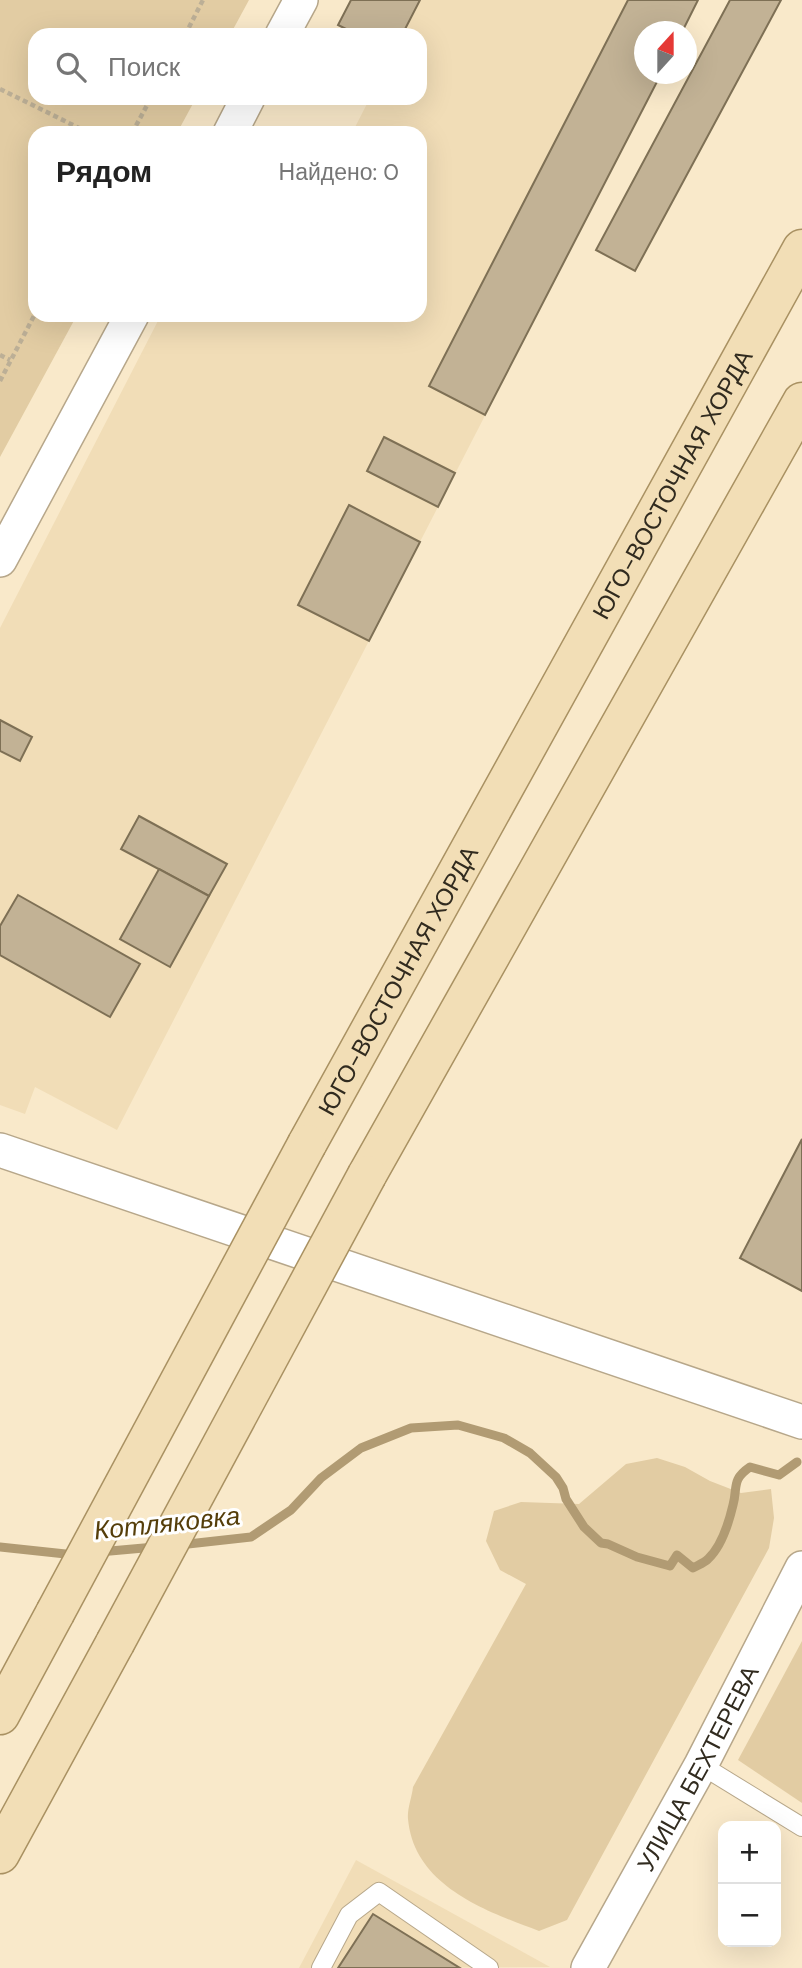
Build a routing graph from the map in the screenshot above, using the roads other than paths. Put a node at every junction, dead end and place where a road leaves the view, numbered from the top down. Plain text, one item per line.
1 (301, 0) edge
2 (286, 28) edge
3 (244, 105) edge
4 (234, 126) edge
5 (802, 249) edge
6 (128, 322) edge
7 (802, 401) edge
8 (0, 560) edge
9 (0, 1150) edge
10 (802, 1422) edge
11 (802, 1568) edge
12 (0, 1715) edge
13 (701, 1765) junction
14 (802, 1827) edge
15 (0, 1854) edge
16 (321, 1968) edge
17 (489, 1968) edge
18 (588, 1968) edge

1 - 2 street
3 - 4 street
5 - 12 main road, ЮГО-ВОСТОЧНАЯ ХОРДА, bridge
6 - 8 street
7 - 15 main road, bridge
9 - 10 street
11 - 13 street, УЛИЦА БЕХТЕРЕВА
13 - 14 lane
13 - 18 street, УЛИЦА БЕХТЕРЕВА
16 - 17 lane

